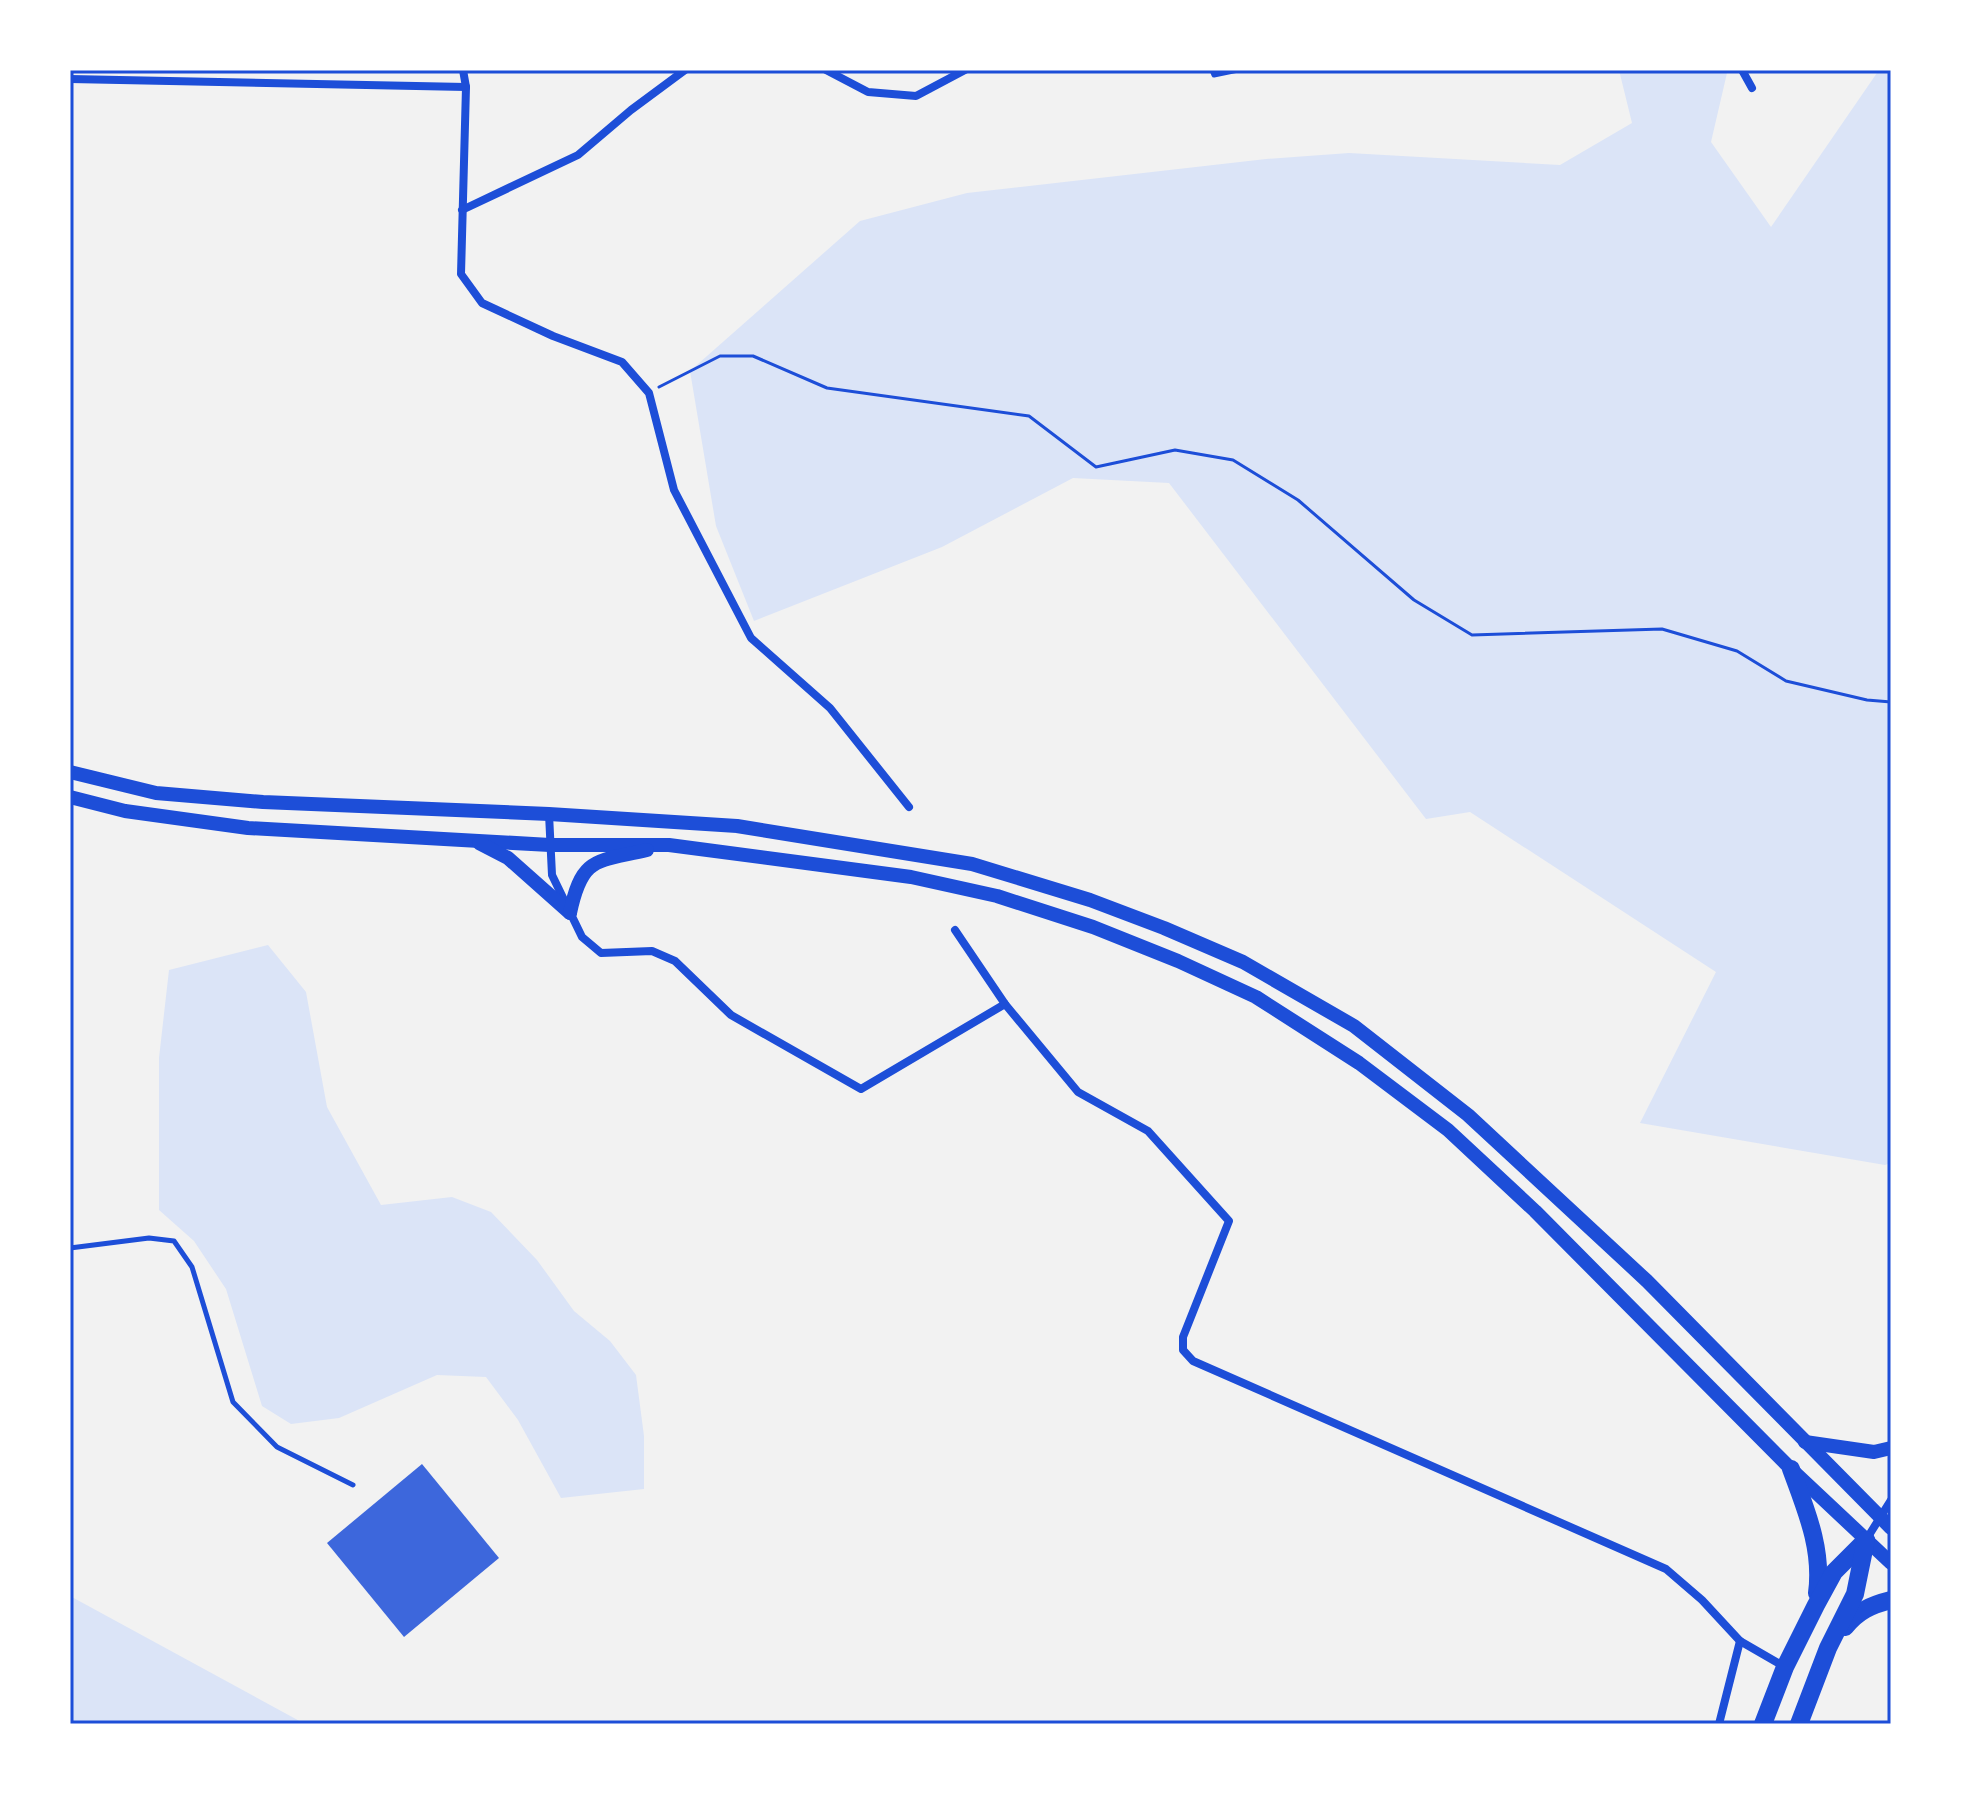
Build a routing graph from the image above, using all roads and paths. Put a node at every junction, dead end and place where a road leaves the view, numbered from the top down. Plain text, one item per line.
1 (463, 70) edge
2 (685, 70) edge
3 (826, 70) edge
4 (965, 70) edge
5 (1212, 70) edge
6 (1238, 70) edge
7 (1742, 70) edge
8 (70, 79) edge
9 (466, 87) junction
10 (1752, 88) dead end
11 (462, 210) junction
12 (649, 393) junction
13 (1891, 702) edge
14 (70, 772) edge
15 (70, 797) edge
16 (909, 807) dead end
17 (549, 814) junction
18 (475, 840) junction
19 (550, 845) junction
20 (669, 845) junction
21 (570, 913) junction
22 (955, 930) dead end
23 (1005, 1004) junction
24 (70, 1248) edge
25 (1805, 1442) junction
26 (1891, 1448) edge
27 (1791, 1469) junction
28 (353, 1485) dead end
29 (1891, 1500) edge
30 (1879, 1517) junction
31 (1891, 1528) edge
32 (1866, 1540) junction
33 (1891, 1563) edge
34 (1891, 1600) edge
35 (1816, 1605) junction
36 (1740, 1641) junction
37 (1828, 1648) junction
38 (1785, 1667) junction
39 (1719, 1724) edge
40 (1763, 1724) edge
41 (1799, 1724) edge

1 - 9 street
2 - 11 street
3 - 4 street
5 - 6 lane
7 - 10 street
8 - 9 street
9 - 11 street
11 - 12 street
12 - 13 path
12 - 16 street
14 - 17 main road
15 - 18 main road
17 - 19 street
17 - 25 main road
18 - 19 main road
18 - 21 main road
19 - 20 main road
19 - 21 street
20 - 21 main road
20 - 27 main road
21 - 23 street
22 - 23 street
23 - 36 street
24 - 28 lane
25 - 26 main road
25 - 30 main road
27 - 32 main road
27 - 35 highway
29 - 30 street
30 - 31 main road
30 - 32 street
32 - 33 main road
32 - 35 highway
32 - 37 highway
34 - 37 highway
35 - 38 highway
36 - 38 street
36 - 39 street
37 - 41 highway
38 - 40 highway

